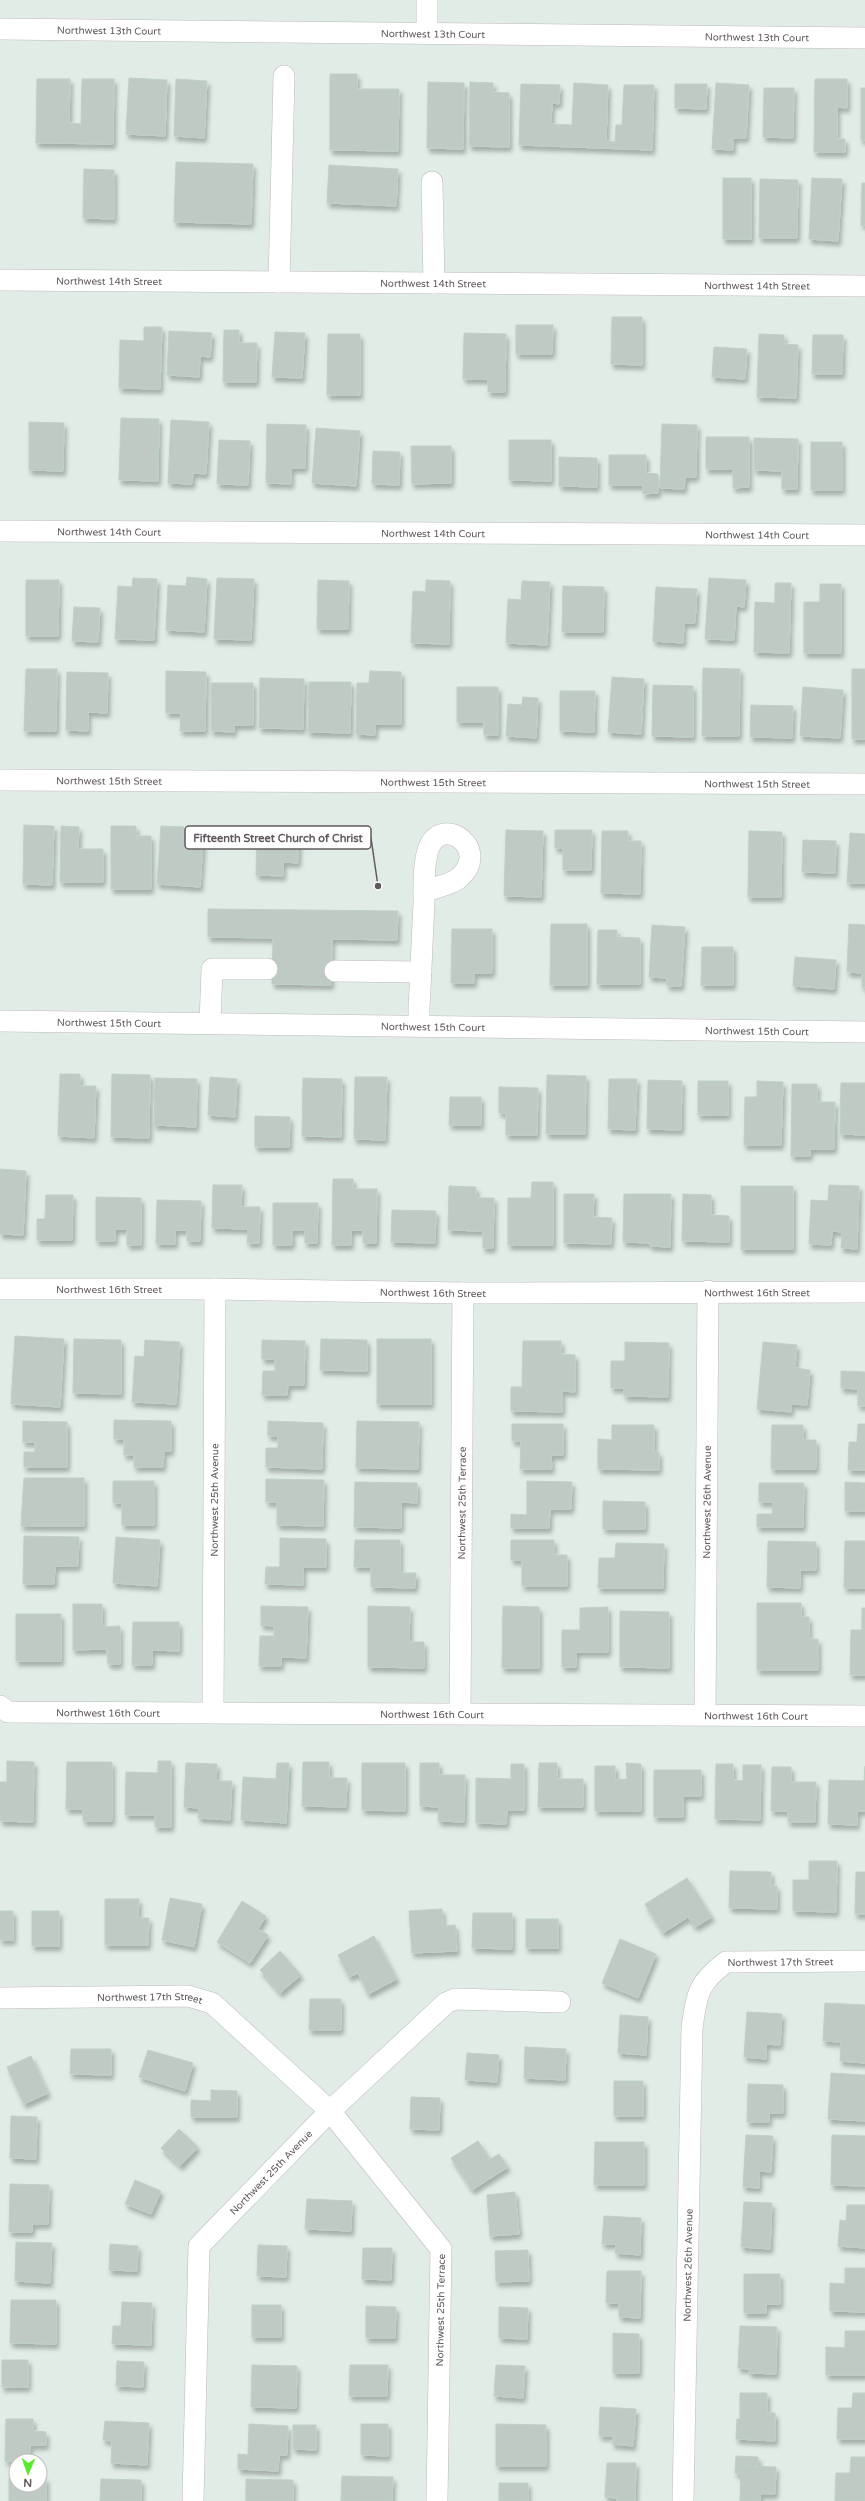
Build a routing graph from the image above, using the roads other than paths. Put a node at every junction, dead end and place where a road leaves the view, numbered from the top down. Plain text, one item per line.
1 (427, 0) edge
2 (0, 29) edge
3 (427, 34) junction
4 (865, 38) edge
5 (284, 76) dead end
6 (432, 182) dead end
7 (0, 280) edge
8 (279, 282) junction
9 (434, 283) junction
10 (865, 286) edge
11 (0, 531) edge
12 (865, 535) edge
13 (0, 780) edge
14 (865, 784) edge
15 (424, 892) dead end
16 (267, 969) dead end
17 (335, 971) dead end
18 (421, 972) junction
19 (0, 1021) edge
20 (210, 1023) junction
21 (418, 1026) junction
22 (865, 1032) edge
23 (0, 1289) edge
24 (215, 1289) junction
25 (708, 1291) junction
26 (865, 1292) edge
27 (463, 1293) junction
28 (0, 1706) edge
29 (213, 1712) junction
30 (460, 1713) junction
31 (705, 1714) junction
32 (865, 1716) edge
33 (865, 1961) edge
34 (0, 1998) edge
35 (560, 2002) dead end
36 (692, 2028) joint
37 (330, 2111) junction
38 (193, 2501) edge
39 (437, 2501) edge
40 (683, 2501) edge

1 - 3 street
2 - 3 street, Northwest 13th Court
3 - 4 street, Northwest 13th Court
5 - 8 street
6 - 9 street
7 - 8 street, Northwest 14th Street
8 - 9 street, Northwest 14th Street
9 - 10 street, Northwest 14th Street
11 - 12 street, Northwest 14th Court
13 - 14 street, Northwest 15th Street
15 - 18 street
16 - 20 street
17 - 18 street
18 - 21 street
19 - 20 street, Northwest 15th Court
20 - 21 street, Northwest 15th Court
21 - 22 street, Northwest 15th Court
23 - 24 street, Northwest 16th Street
24 - 27 street, Northwest 16th Street
24 - 29 street, Northwest 25th Avenue
25 - 26 street, Northwest 16th Street
25 - 27 street, Northwest 16th Street
25 - 31 street, Northwest 26th Avenue
27 - 30 street, Northwest 25th Terrace
28 - 29 street, Northwest 16th Court
29 - 30 street, Northwest 16th Court
30 - 31 street, Northwest 16th Court
31 - 32 street, Northwest 16th Court
33 - 36 street, Northwest 17th Street
34 - 37 street, Northwest 17th Street
35 - 37 street, Northwest 25th Avenue
36 - 40 street, Northwest 26th Avenue
37 - 38 street, Northwest 25th Avenue
37 - 39 street, Northwest 25th Terrace

